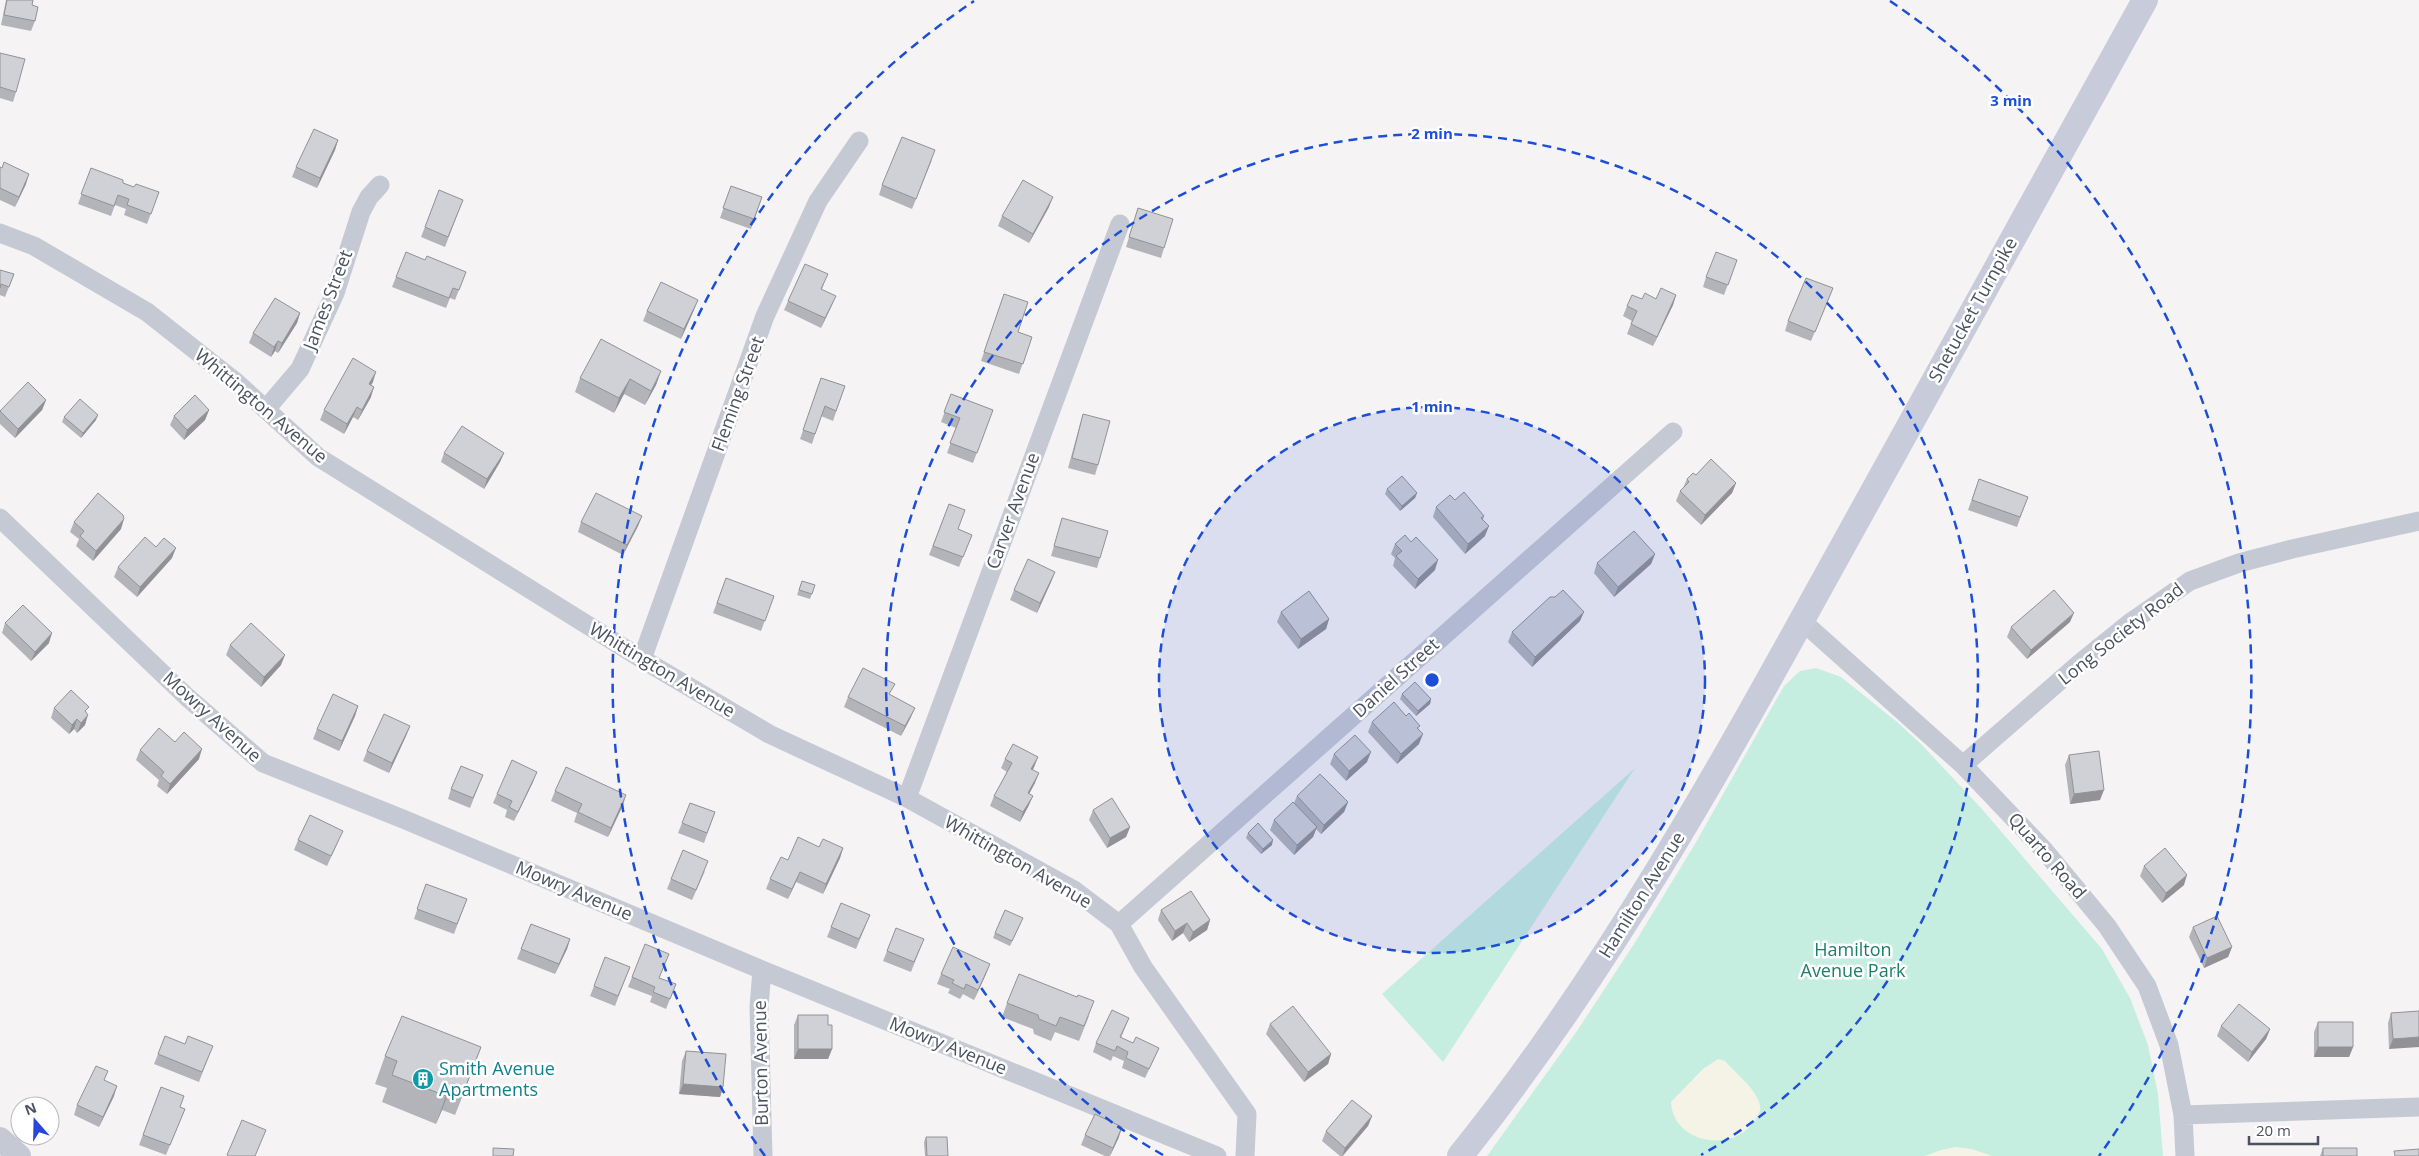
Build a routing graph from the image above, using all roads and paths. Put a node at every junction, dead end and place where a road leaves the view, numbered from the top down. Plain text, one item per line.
1 (2145, 0) edge
2 (859, 141) dead end
3 (380, 185) dead end
4 (1120, 224) dead end
5 (0, 233) edge
6 (266, 409) junction
7 (1673, 432) dead end
8 (0, 518) edge
9 (2419, 521) edge
10 (1802, 620) junction
11 (642, 659) junction
12 (1963, 765) junction
13 (907, 798) junction
14 (1119, 924) junction
15 (762, 970) junction
16 (2419, 1107) edge
17 (2183, 1115) junction
18 (0, 1139) edge
19 (19, 1156) edge
20 (763, 1156) edge
21 (1217, 1156) edge
22 (1245, 1156) edge
23 (1460, 1156) edge
24 (2185, 1156) edge

1 - 10 main road, Shetucket Turnpike
2 - 11 street, Fleming Street
3 - 6 street, James Street
4 - 13 street, Carver Avenue
5 - 6 street, Whittington Avenue
6 - 11 street, Whittington Avenue
7 - 14 street, Daniel Street
8 - 15 street, Mowry Avenue
9 - 12 street, Long Society Road
10 - 12 street, Quarto Road
10 - 23 main road, Hamilton Avenue
11 - 13 street, Whittington Avenue
12 - 17 street, Quarto Road
13 - 14 street, Whittington Avenue
14 - 22 street, Whittington Avenue
15 - 20 street, Burton Avenue
15 - 21 street, Mowry Avenue
16 - 17 street
17 - 24 street, Quarto Road
18 - 19 street

